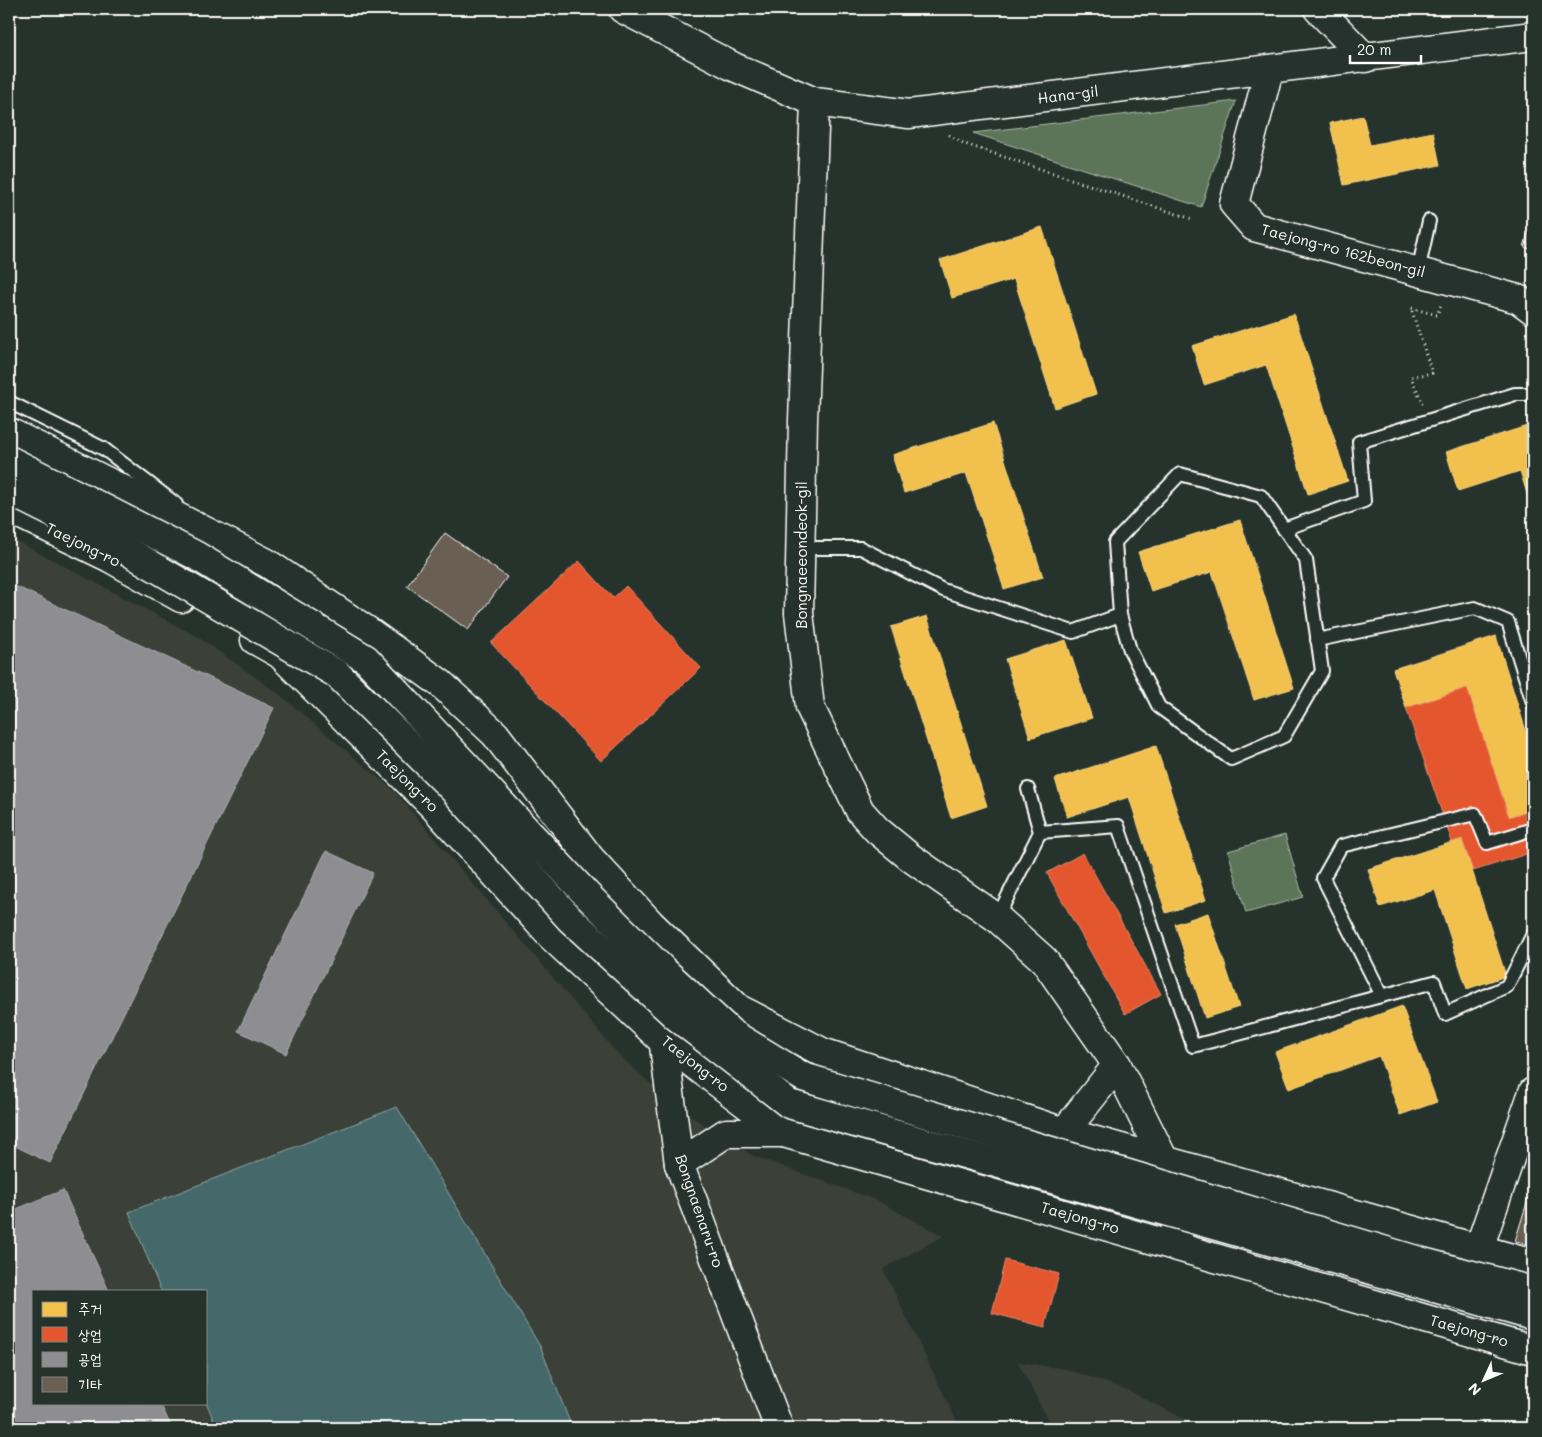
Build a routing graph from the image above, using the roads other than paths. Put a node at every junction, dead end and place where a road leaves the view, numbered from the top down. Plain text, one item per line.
1 (623, 9) edge
2 (1318, 9) edge
3 (1533, 36) edge
4 (1365, 58) junction
5 (1269, 70) junction
6 (814, 102) junction
7 (1429, 221) dead end
8 (1418, 272) junction
9 (1533, 310) edge
10 (1533, 394) edge
11 (9, 402) edge
12 (9, 432) edge
13 (9, 460) edge
14 (9, 491) edge
15 (9, 509) edge
16 (1284, 529) junction
17 (217, 537) junction
18 (801, 548) junction
19 (1120, 615) junction
20 (1317, 640) junction
21 (1533, 703) edge
22 (1028, 788) dead end
23 (1533, 829) edge
24 (1040, 832) junction
25 (997, 918) junction
26 (651, 924) junction
27 (1533, 934) edge
28 (1382, 996) junction
29 (662, 1040) junction
30 (1117, 1065) junction
31 (1533, 1092) edge
32 (1064, 1132) junction
33 (784, 1133) junction
34 (1163, 1158) junction
35 (679, 1164) junction
36 (1180, 1246) junction
37 (1479, 1248) junction
38 (1533, 1264) edge
39 (1533, 1291) edge
40 (1533, 1316) edge
41 (1533, 1350) edge
42 (779, 1428) edge

1 - 6 main road, Hana-gil
2 - 4 main road
3 - 4 main road, Hana-gil
4 - 5 main road, Hana-gil
5 - 6 main road, Hana-gil
5 - 8 main road, Taejong-ro 162beon-gil
6 - 18 main road, Bongnaeeondeok-gil
7 - 8 lane
8 - 9 main road, Taejong-ro 162beon-gil
10 - 16 lane
11 - 17 lane
12 - 17 main road
13 - 39 main road, bridge
14 - 40 main road, bridge
15 - 29 main road, Taejong-ro
16 - 19 lane
16 - 20 lane
17 - 26 main road
18 - 19 lane
18 - 25 main road, Bongnaeeondeok-gil
19 - 20 lane
20 - 21 lane
22 - 24 lane
23 - 28 lane
24 - 25 lane
24 - 28 lane
25 - 30 main road, Bongnaeeondeok-gil
26 - 29 main road, Bongnaenaru-ro
26 - 32 main road
27 - 28 lane
29 - 33 main road, Taejong-ro
29 - 35 main road, Bongnaenaru-ro
30 - 32 main road
30 - 34 main road, Bongnaeeondeok-gil
31 - 37 main road
32 - 34 main road
33 - 35 main road
33 - 36 main road, Taejong-ro
34 - 36 main road, Bongnaeeondeok-gil
34 - 37 main road
35 - 42 main road, Bongnaenaru-ro
36 - 41 main road, Taejong-ro
37 - 38 main road

